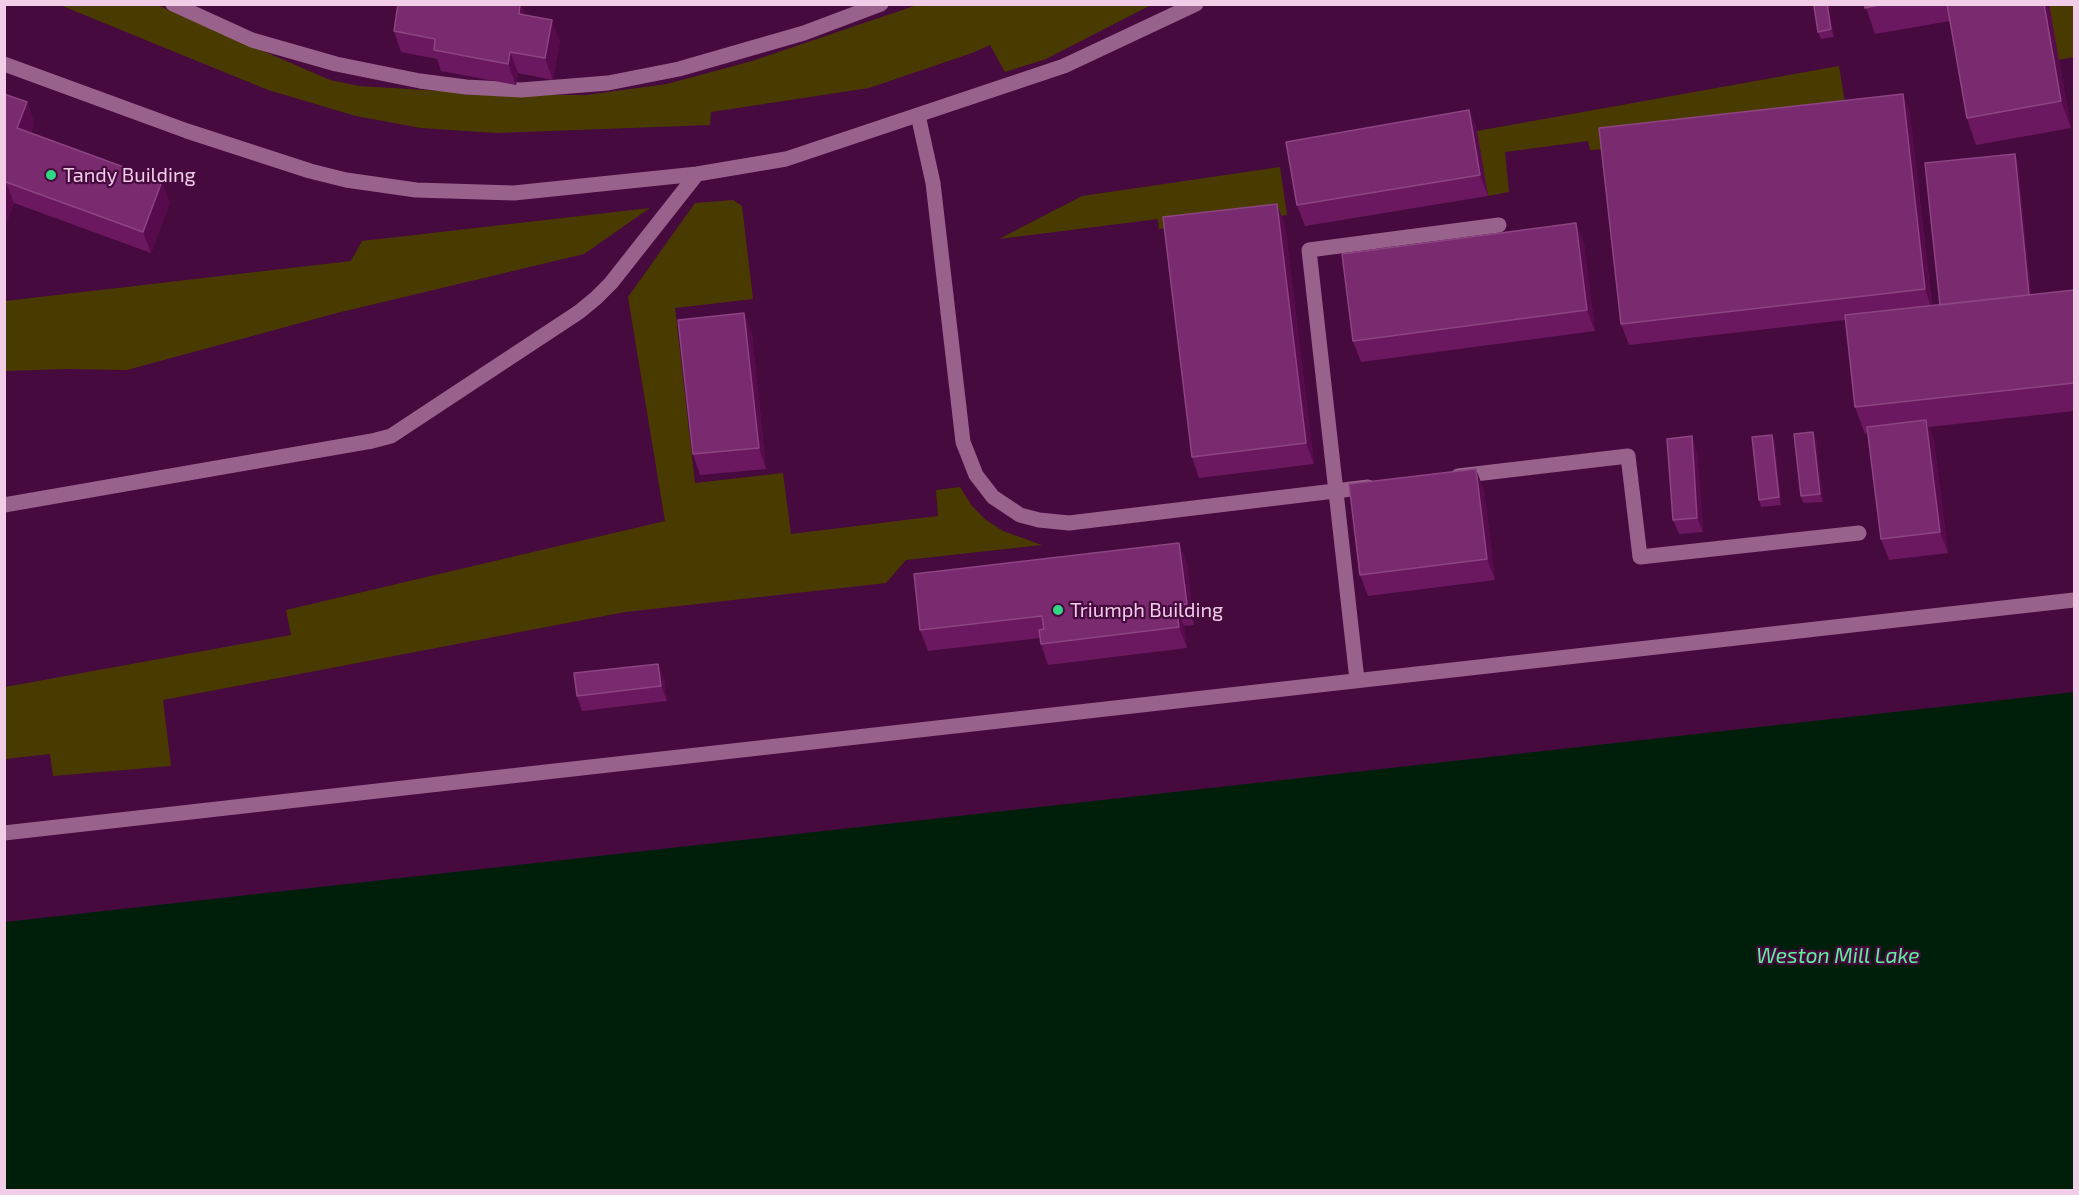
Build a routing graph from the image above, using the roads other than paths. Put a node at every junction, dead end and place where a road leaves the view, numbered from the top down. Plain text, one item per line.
1 (173, 4) edge
2 (881, 4) edge
3 (1196, 4) edge
4 (4, 64) edge
5 (918, 115) junction
6 (696, 174) junction
7 (1499, 225) dead end
8 (1440, 478) edge
9 (1382, 485) edge
10 (1335, 490) junction
11 (4, 505) edge
12 (1859, 533) dead end
13 (2074, 600) edge
14 (1357, 680) junction
15 (4, 833) edge

1 - 2 lane
3 - 5 lane
4 - 6 lane
5 - 6 lane
5 - 10 lane
6 - 11 lane
7 - 10 lane
8 - 12 lane
9 - 10 lane
10 - 14 lane
13 - 14 lane
14 - 15 lane

